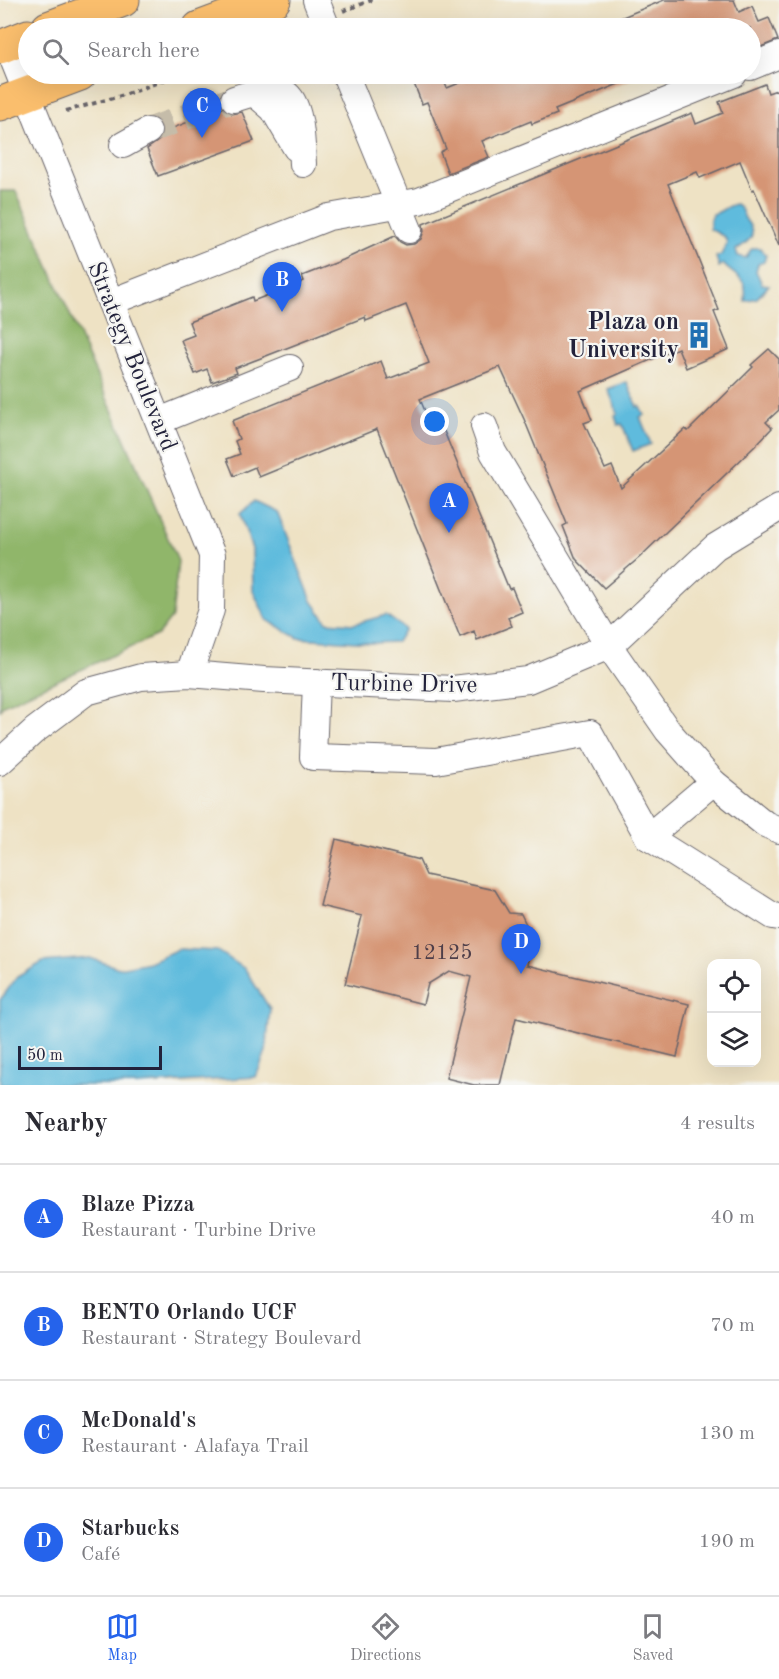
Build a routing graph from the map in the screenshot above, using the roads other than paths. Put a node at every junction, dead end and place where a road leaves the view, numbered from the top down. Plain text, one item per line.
1 (123, 0) edge
2 (274, 0) edge
3 (316, 0) edge
4 (75, 18) edge
5 (226, 18) edge
6 (323, 18) edge
7 (12, 42) edge
8 (779, 55) edge
9 (761, 62) edge
10 (53, 84) edge
11 (349, 84) edge
12 (709, 84) edge
13 (243, 96) tunnel mouth
14 (13, 99) edge
15 (148, 132) tunnel mouth
16 (123, 145) dead end
17 (303, 164) dead end
18 (398, 204) junction
19 (409, 230) dead end
20 (111, 302) junction
21 (290, 368) dead end
22 (159, 421) junction
23 (484, 426) dead end
24 (777, 512) edge
25 (609, 646) junction
26 (189, 674) junction
27 (316, 682) junction
28 (0, 762) edge
29 (713, 782) junction
30 (779, 830) edge
31 (648, 837) junction
32 (779, 917) edge

1 - 4 main road
2 - 5 main road
3 - 6 street
7 - 14 street, Strategy Boulevard
8 - 9 street
10 - 14 main road
11 - 18 street
12 - 18 street
13 - 17 street
14 - 20 street, Strategy Boulevard
15 - 16 street
18 - 19 street
18 - 20 street
20 - 22 street, Strategy Boulevard
21 - 22 street
22 - 26 street, Strategy Boulevard
23 - 25 street
24 - 25 street, Turbine Drive
25 - 27 street, Turbine Drive
25 - 29 street
26 - 27 street, Turbine Drive
26 - 28 street, Turbine Drive
27 - 31 street
29 - 30 street
29 - 31 street
31 - 32 street

